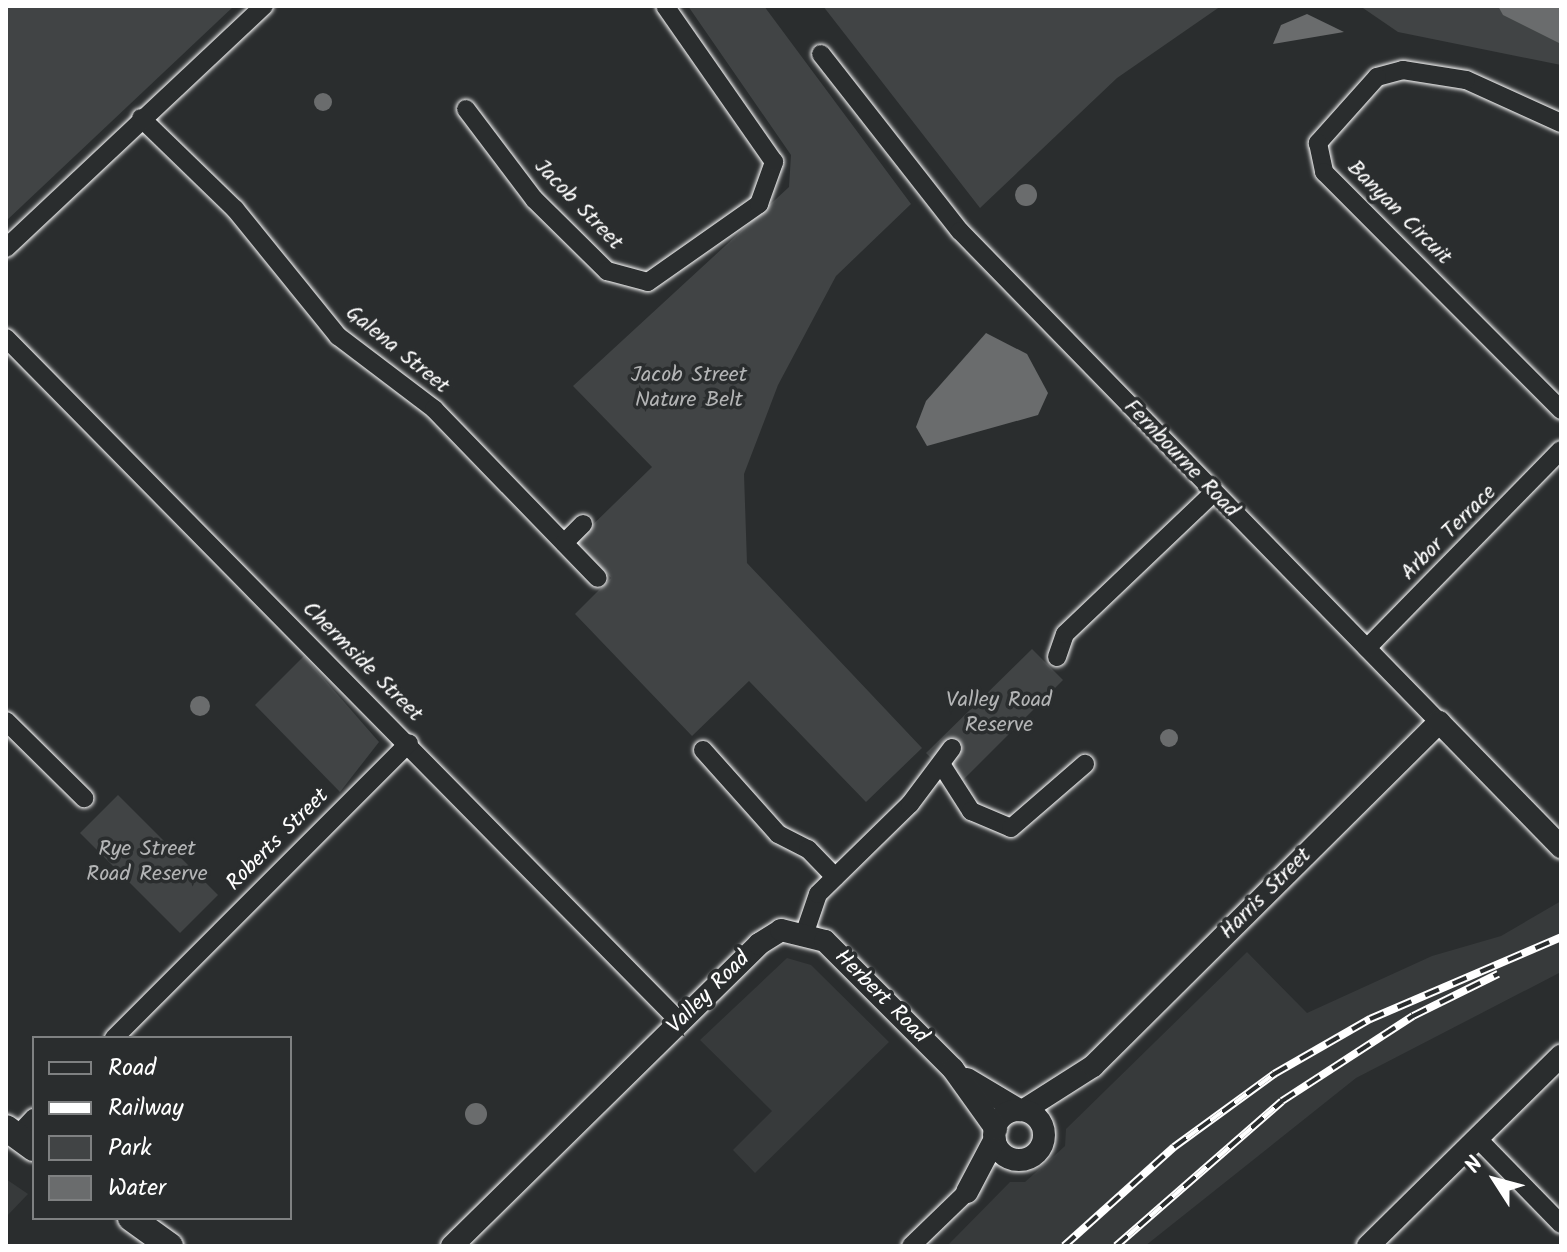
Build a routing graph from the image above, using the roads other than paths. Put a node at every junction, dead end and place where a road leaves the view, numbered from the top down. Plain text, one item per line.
1 (264, 6) edge
2 (665, 6) edge
3 (821, 54) dead end
4 (466, 109) dead end
5 (141, 118) junction
6 (1561, 123) edge
7 (6, 248) edge
8 (6, 338) edge
9 (1561, 410) edge
10 (1561, 450) edge
11 (1213, 493) junction
12 (583, 524) dead end
13 (564, 543) junction
14 (598, 578) dead end
15 (1367, 648) junction
16 (1057, 657) dead end
17 (6, 721) edge
18 (1439, 722) junction
19 (409, 743) junction
20 (952, 748) dead end
21 (703, 750) dead end
22 (941, 764) junction
23 (1085, 764) dead end
24 (84, 798) dead end
25 (1561, 847) edge
26 (835, 877) junction
27 (805, 932) junction
28 (680, 1022) junction
29 (116, 1036) edge
30 (1561, 1056) edge
31 (1093, 1066) junction
32 (953, 1069) junction
33 (1021, 1110) junction
34 (995, 1134) junction
35 (1044, 1138) junction
36 (1477, 1138) junction
37 (1016, 1160) junction
38 (967, 1192) junction
39 (134, 1220) edge
40 (1561, 1224) edge
41 (170, 1246) edge
42 (452, 1246) edge
43 (911, 1246) edge
44 (1368, 1246) edge

1 - 5 street
2 - 4 street, Jacob Street
3 - 11 street, Fernbourne Road
5 - 7 street
5 - 13 street, Galena Street
6 - 9 street, Banyan Circuit
8 - 19 street, Chermside Street
10 - 15 street, Arbor Terrace
11 - 15 street, Fernbourne Road
11 - 16 street
12 - 13 street
13 - 14 street, Galena Street
15 - 18 street, Fernbourne Road
17 - 24 street
18 - 25 street, Fernbourne Road
18 - 31 street, Harris Street
19 - 28 street, Chermside Street
19 - 29 street, Roberts Street
20 - 22 street
21 - 26 street
22 - 23 street
22 - 26 street
26 - 27 street
27 - 28 street, Valley Road
27 - 32 street, Herbert Road
28 - 42 street, Valley Road
30 - 36 street
31 - 33 street, Harris Street
31 - 35 street, Harris Street
32 - 33 street, Herbert Road
32 - 34 street, Herbert Road
33 - 34 street
33 - 35 street
34 - 37 street
34 - 38 street
35 - 37 street
36 - 40 street
36 - 44 street
37 - 38 street
38 - 43 street
39 - 41 main road

